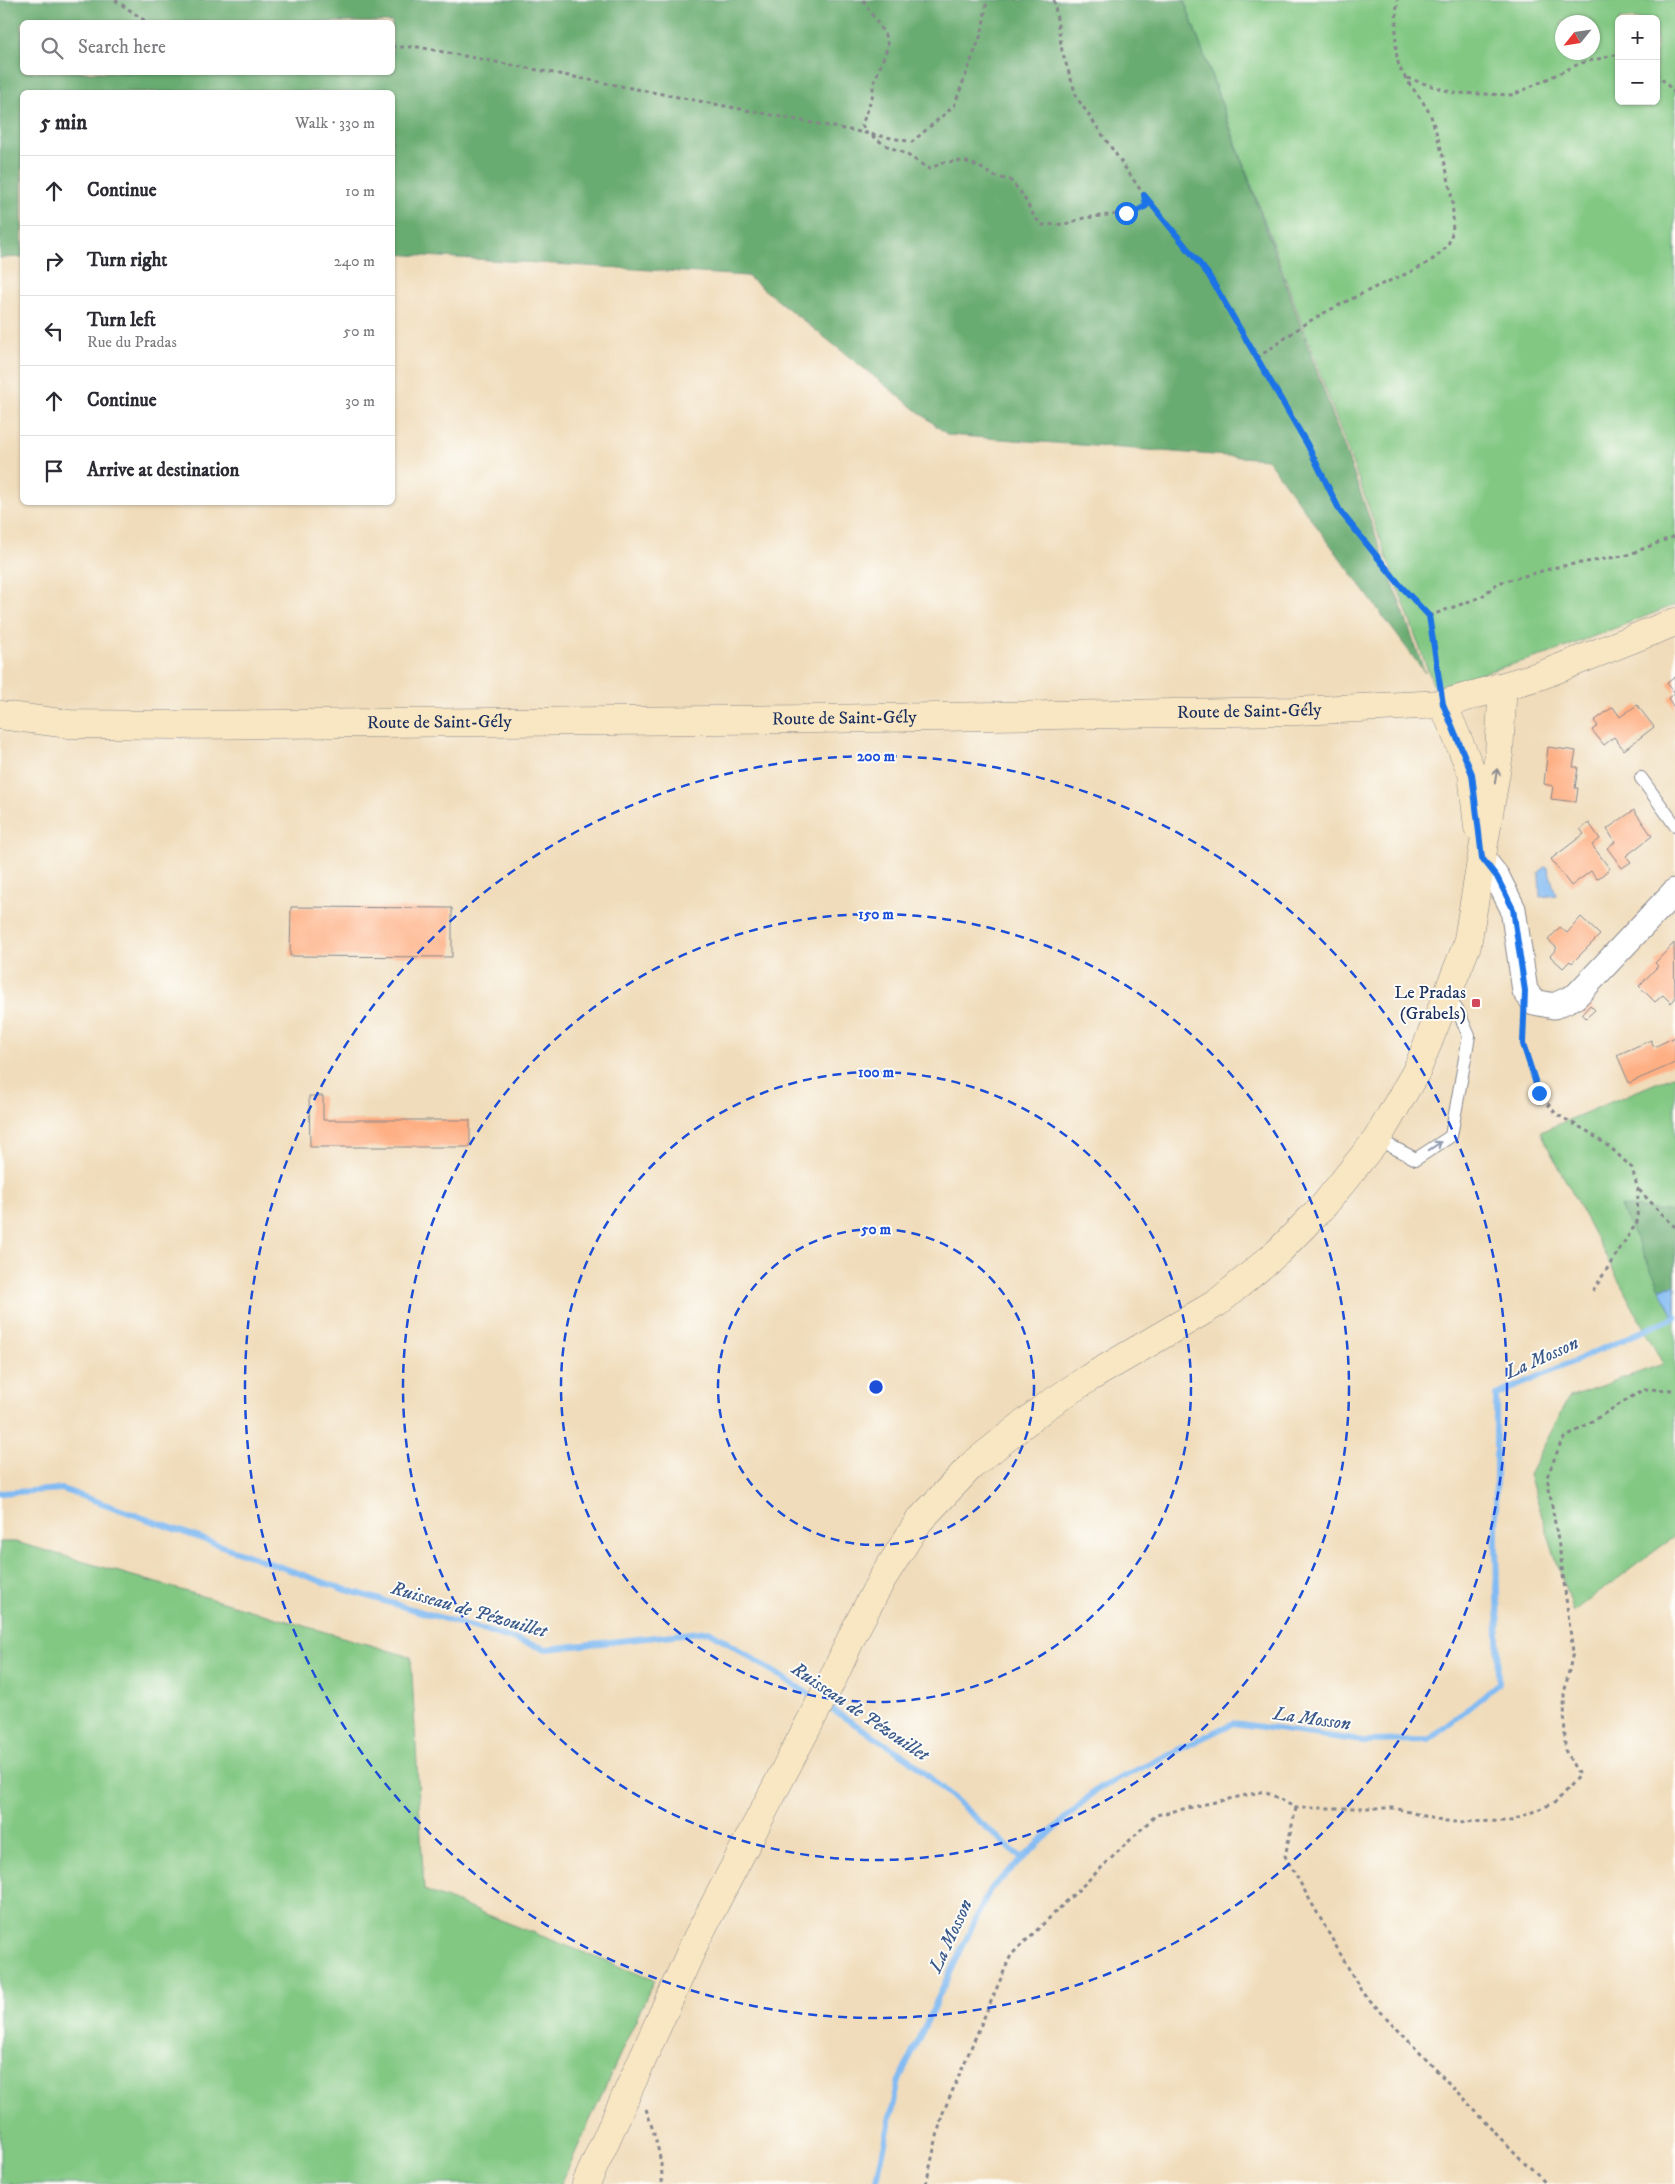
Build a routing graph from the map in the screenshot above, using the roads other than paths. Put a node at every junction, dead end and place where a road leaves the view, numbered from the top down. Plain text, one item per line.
1 (1675, 622) edge
2 (1499, 687) junction
3 (1443, 704) junction
4 (0, 715) edge
5 (1641, 778) dead end
6 (1675, 825) edge
7 (1482, 858) junction
8 (1675, 891) edge
9 (1448, 997) junction
10 (1377, 1139) junction
11 (586, 2184) edge

1 - 2 street, Route de Saint-Gély
2 - 3 street, Route de Saint-Gély
7 -> 2 street
3 - 4 street, Route de Saint-Gély
3 - 7 street
5 - 6 lane
7 - 8 street
7 - 9 street
9 - 10 street
10 -> 9 lane
10 - 11 street

